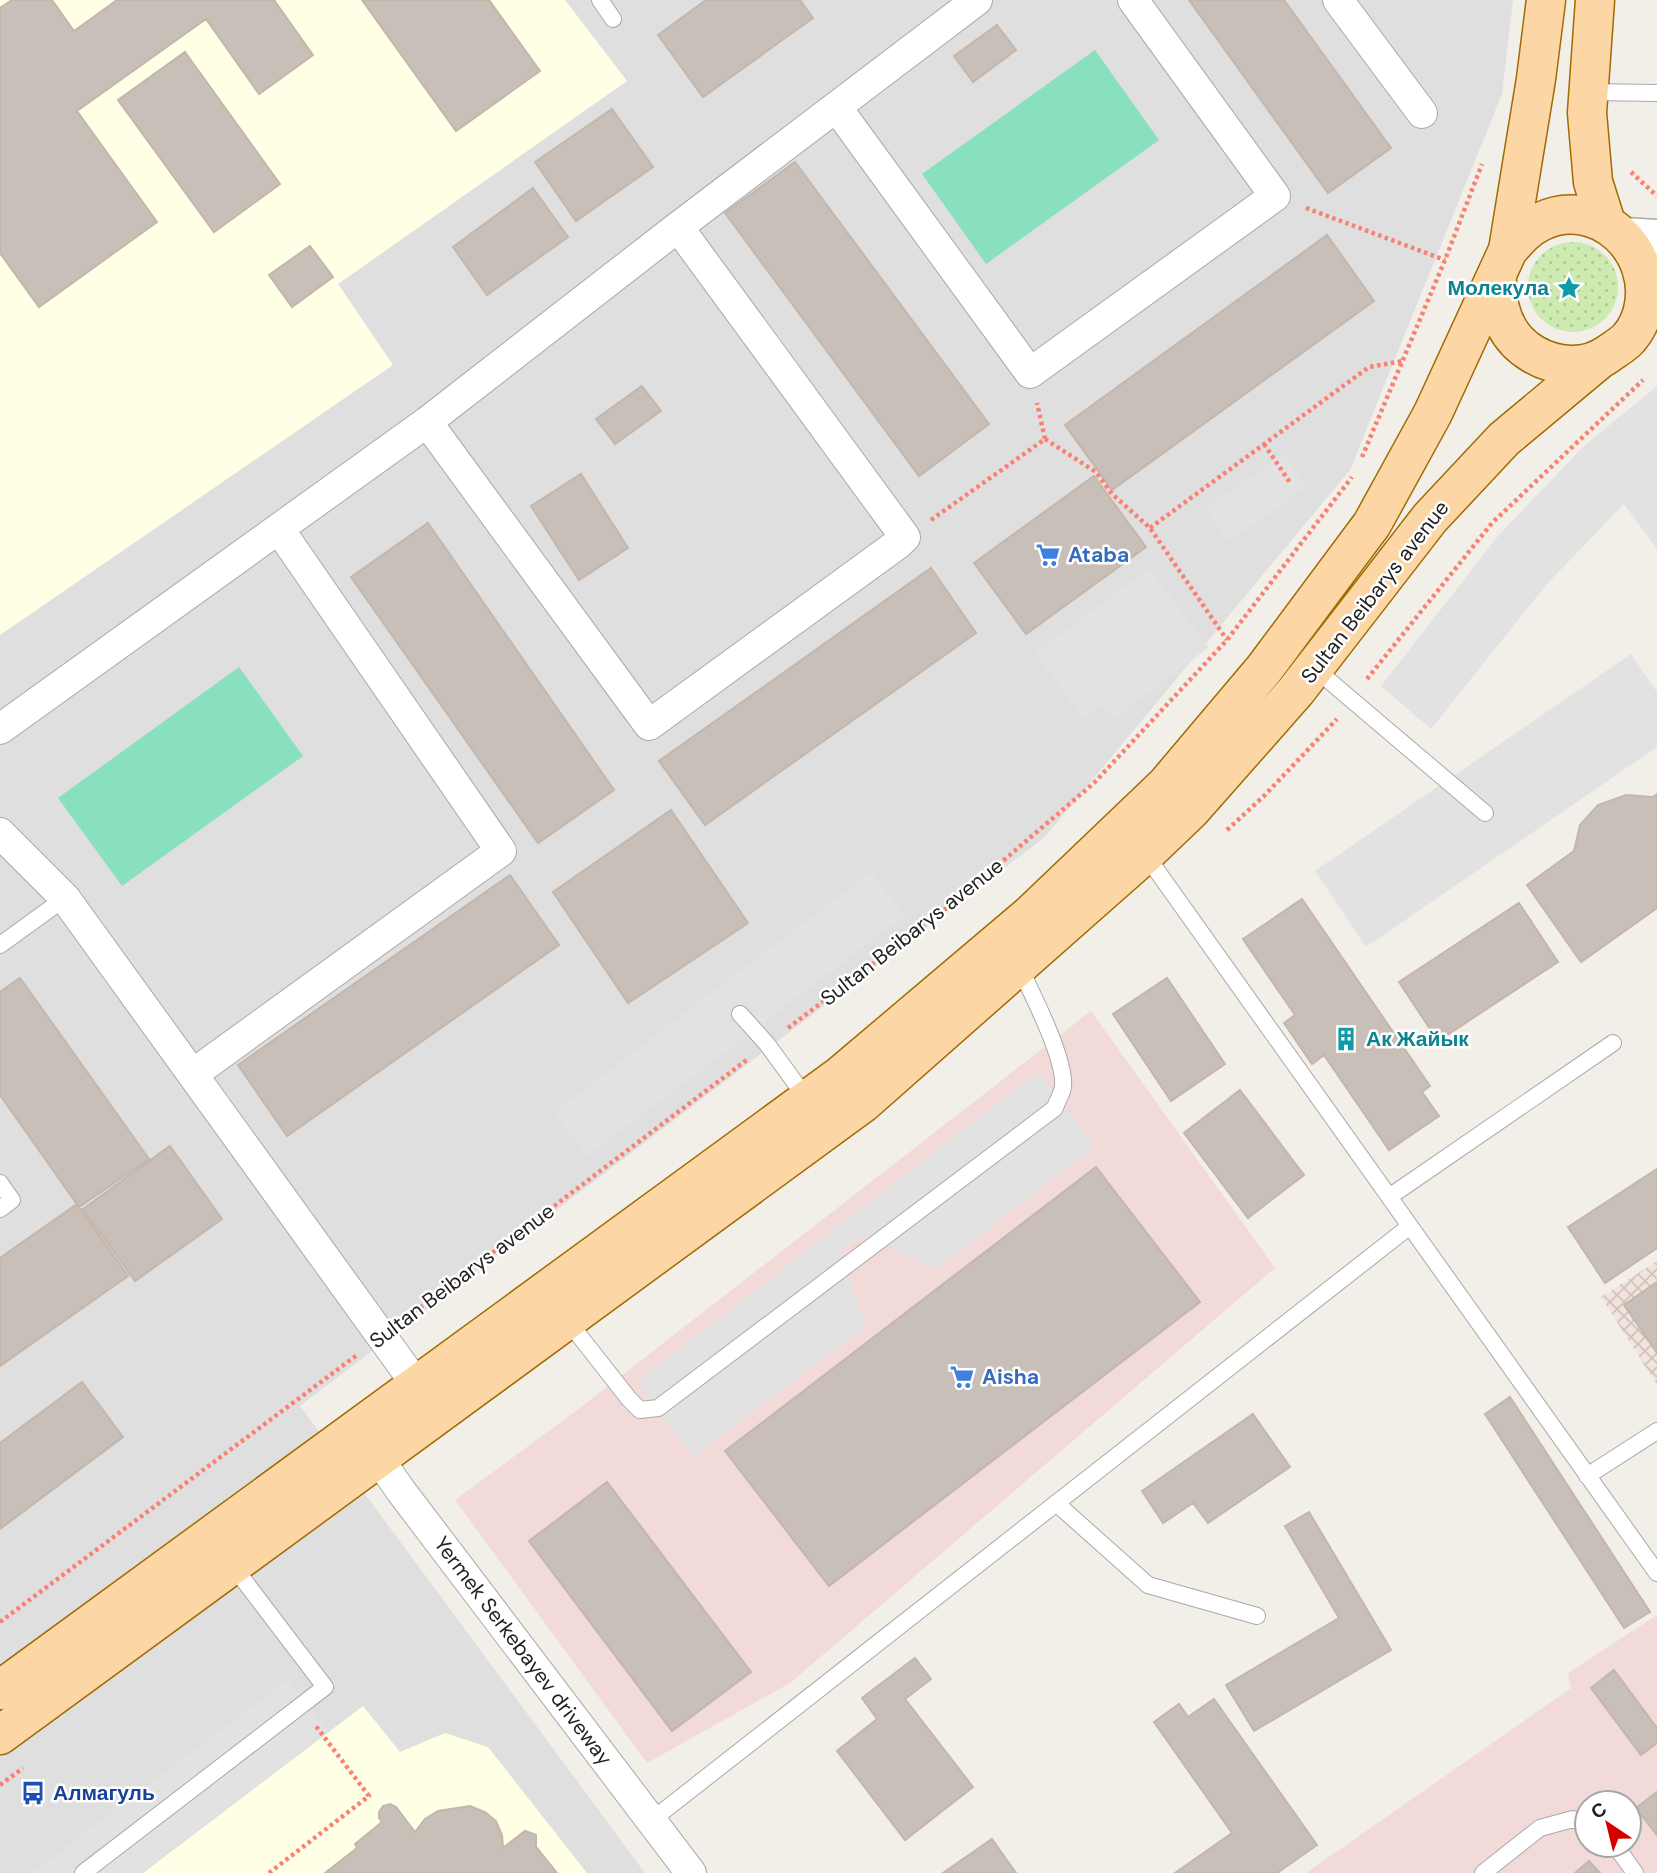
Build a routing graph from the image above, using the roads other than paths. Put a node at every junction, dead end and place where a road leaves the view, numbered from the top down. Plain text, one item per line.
1 (600, 0) edge
2 (977, 0) edge
3 (1133, 0) edge
4 (1338, 0) edge
5 (1546, 0) edge
6 (1595, 0) edge
7 (613, 19) dead end
8 (1588, 92) junction
9 (1657, 93) edge
10 (837, 108) junction
11 (1422, 113) dead end
12 (678, 227) junction
13 (1629, 233) edge
14 (1503, 263) junction
15 (1629, 339) edge
16 (427, 422) junction
17 (279, 529) junction
18 (1313, 667) junction
19 (0, 729) edge
20 (1485, 813) dead end
21 (0, 834) edge
22 (1145, 854) junction
23 (65, 898) junction
24 (0, 945) edge
25 (1019, 966) junction
26 (740, 1014) dead end
27 (1613, 1043) dead end
28 (193, 1074) junction
29 (807, 1099) junction
30 (0, 1183) edge
31 (1389, 1196) junction
32 (0, 1209) edge
33 (1410, 1226) junction
34 (567, 1320) junction
35 (427, 1400) junction
36 (357, 1427) junction
37 (1657, 1431) edge
38 (379, 1458) junction
39 (1587, 1475) junction
40 (1056, 1503) junction
41 (1651, 1553) edge
42 (233, 1566) junction
43 (1657, 1573) edge
44 (1257, 1616) dead end
45 (0, 1690) edge
46 (0, 1735) edge
47 (1573, 1819) edge
48 (652, 1820) junction
49 (83, 1873) edge
50 (691, 1873) edge
51 (1483, 1873) edge

1 - 7 lane
2 - 10 street
3 - 10 street
4 - 11 street
5 - 14 main road, Sultan Beibarys avenue
6 - 8 main road, Sultan Beibarys avenue
8 - 9 lane
8 - 13 main road, Sultan Beibarys avenue
10 - 12 street
12 - 16 street
12 - 16 street
13 - 14 main road, Sultan Beibarys avenue
13 - 15 main road, Sultan Beibarys avenue
14 - 15 main road, Sultan Beibarys avenue
14 - 29 main road, Sultan Beibarys avenue
15 - 18 main road, Sultan Beibarys avenue
16 - 17 street
17 - 19 street
17 - 28 street
18 - 20 lane
18 - 22 main road, Sultan Beibarys avenue
21 - 23 street
22 - 25 main road, Sultan Beibarys avenue
22 - 31 lane
23 - 24 lane
23 - 28 street
25 - 34 main road, Sultan Beibarys avenue
25 - 34 lane
26 - 29 lane
27 - 31 lane
28 - 35 street
29 - 35 main road, Sultan Beibarys avenue
30 - 32 lane
31 - 33 lane
33 - 39 lane
33 - 40 lane
34 - 35 main road, Sultan Beibarys avenue
35 - 36 main road, Sultan Beibarys avenue
35 - 38 main road, Sultan Beibarys avenue
36 - 38 street, Yermek Serkebayev driveway
36 - 45 main road, Sultan Beibarys avenue
37 - 39 lane
38 - 42 main road, Sultan Beibarys avenue
38 - 48 street, Yermek Serkebayev driveway
39 - 41 lane
40 - 44 lane
40 - 48 lane
41 - 43 lane
42 - 46 main road, Sultan Beibarys avenue
42 - 49 lane
47 - 51 lane
48 - 50 street, Yermek Serkebayev driveway

